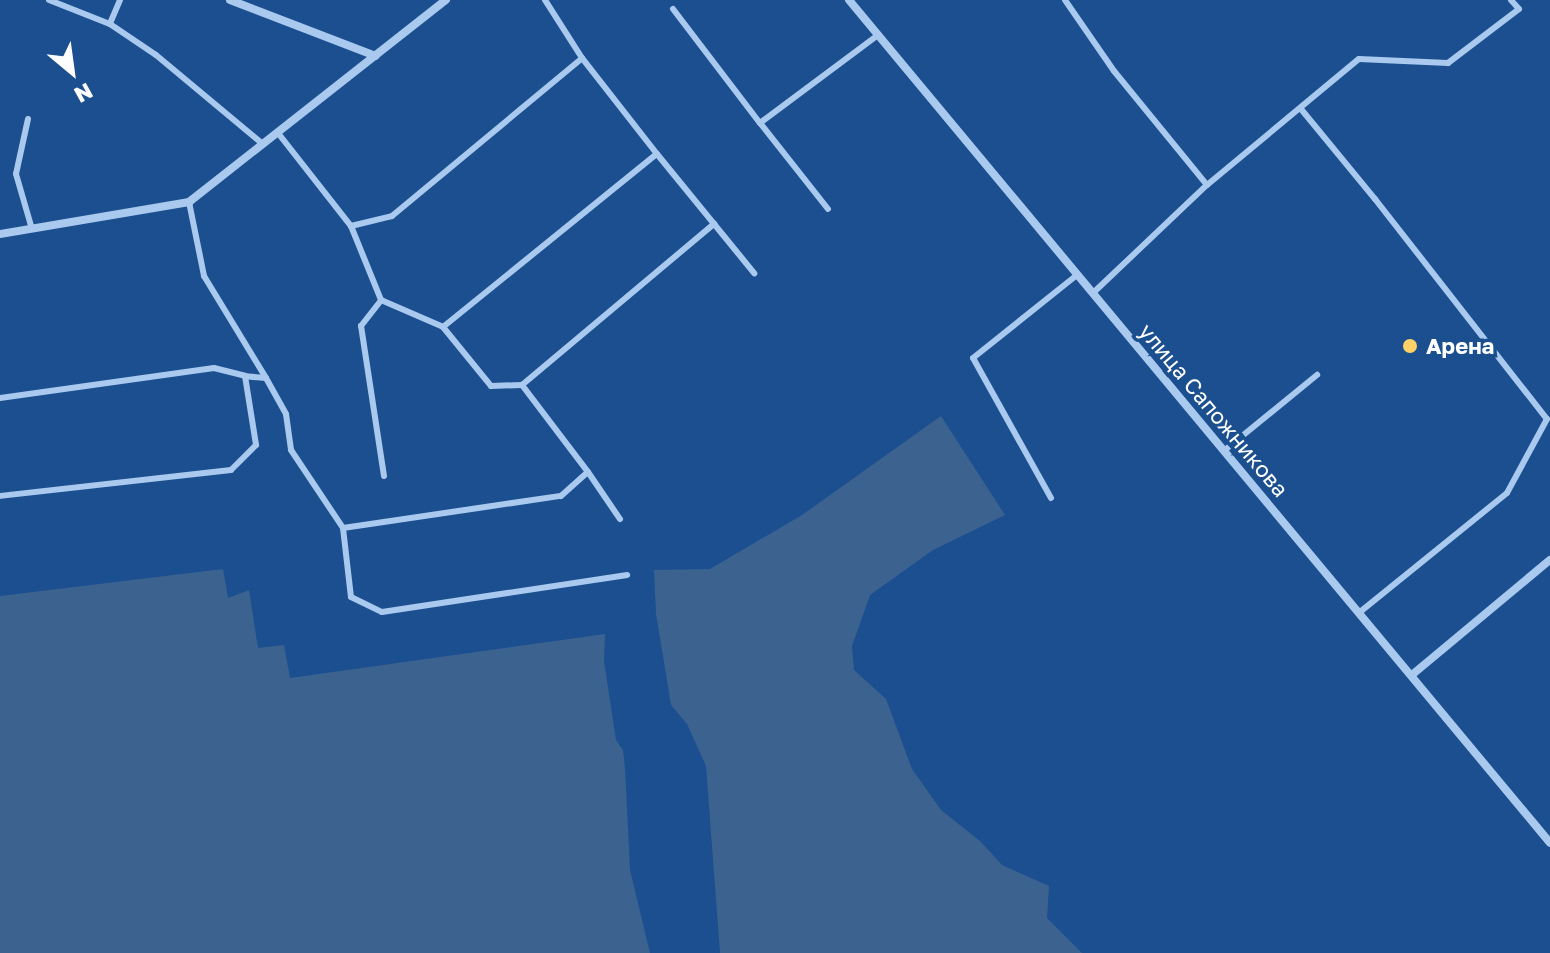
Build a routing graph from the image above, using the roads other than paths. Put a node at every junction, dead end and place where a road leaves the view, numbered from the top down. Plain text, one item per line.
1 (49, 0) edge
2 (120, 0) edge
3 (230, 0) edge
4 (446, 0) edge
5 (545, 0) edge
6 (849, 0) edge
7 (1065, 0) edge
8 (1511, 0) edge
9 (673, 9) dead end
10 (110, 24) junction
11 (878, 35) junction
12 (376, 56) junction
13 (582, 58) junction
14 (1301, 109) junction
15 (28, 119) dead end
16 (760, 123) junction
17 (278, 133) junction
18 (263, 144) junction
19 (657, 154) junction
20 (1207, 185) junction
21 (189, 202) junction
22 (828, 209) dead end
23 (714, 224) junction
24 (351, 226) junction
25 (32, 229) junction
26 (0, 234) edge
27 (754, 273) dead end
28 (1077, 275) junction
29 (1093, 293) junction
30 (381, 300) junction
31 (443, 327) junction
32 (1317, 375) dead end
33 (245, 376) junction
34 (266, 378) junction
35 (522, 385) junction
36 (0, 398) edge
37 (1225, 450) junction
38 (588, 472) junction
39 (384, 476) dead end
40 (0, 496) edge
41 (1051, 498) dead end
42 (620, 519) dead end
43 (343, 528) junction
44 (1550, 560) edge
45 (627, 575) dead end
46 (1360, 612) junction
47 (1413, 674) junction
48 (1550, 843) edge

1 - 10 lane
2 - 10 lane
3 - 12 street
4 - 12 street
5 - 13 lane
6 - 11 street, улица Сапожникова
7 - 20 lane
8 - 14 lane
9 - 16 lane
10 - 18 lane
11 - 16 lane
11 - 28 street, улица Сапожникова
12 - 17 street
13 - 19 lane
13 - 24 lane
14 - 20 lane
14 - 46 lane
15 - 25 lane
16 - 22 lane
17 - 18 street
17 - 24 lane
18 - 21 street
19 - 23 lane
19 - 31 lane
20 - 29 lane
21 - 25 street
21 - 34 lane
23 - 27 lane
23 - 35 lane
24 - 30 lane
25 - 26 street
28 - 29 street, улица Сапожникова
28 - 41 lane
29 - 37 street, улица Сапожникова
30 - 31 lane
30 - 39 lane
31 - 35 lane
32 - 37 lane
33 - 34 lane
33 - 36 lane
33 - 40 lane
34 - 43 lane
35 - 38 lane
37 - 46 street, улица Сапожникова
38 - 42 lane
38 - 43 lane
43 - 45 lane
44 - 47 street
46 - 47 street, улица Сапожникова
47 - 48 street, улица Сапожникова

